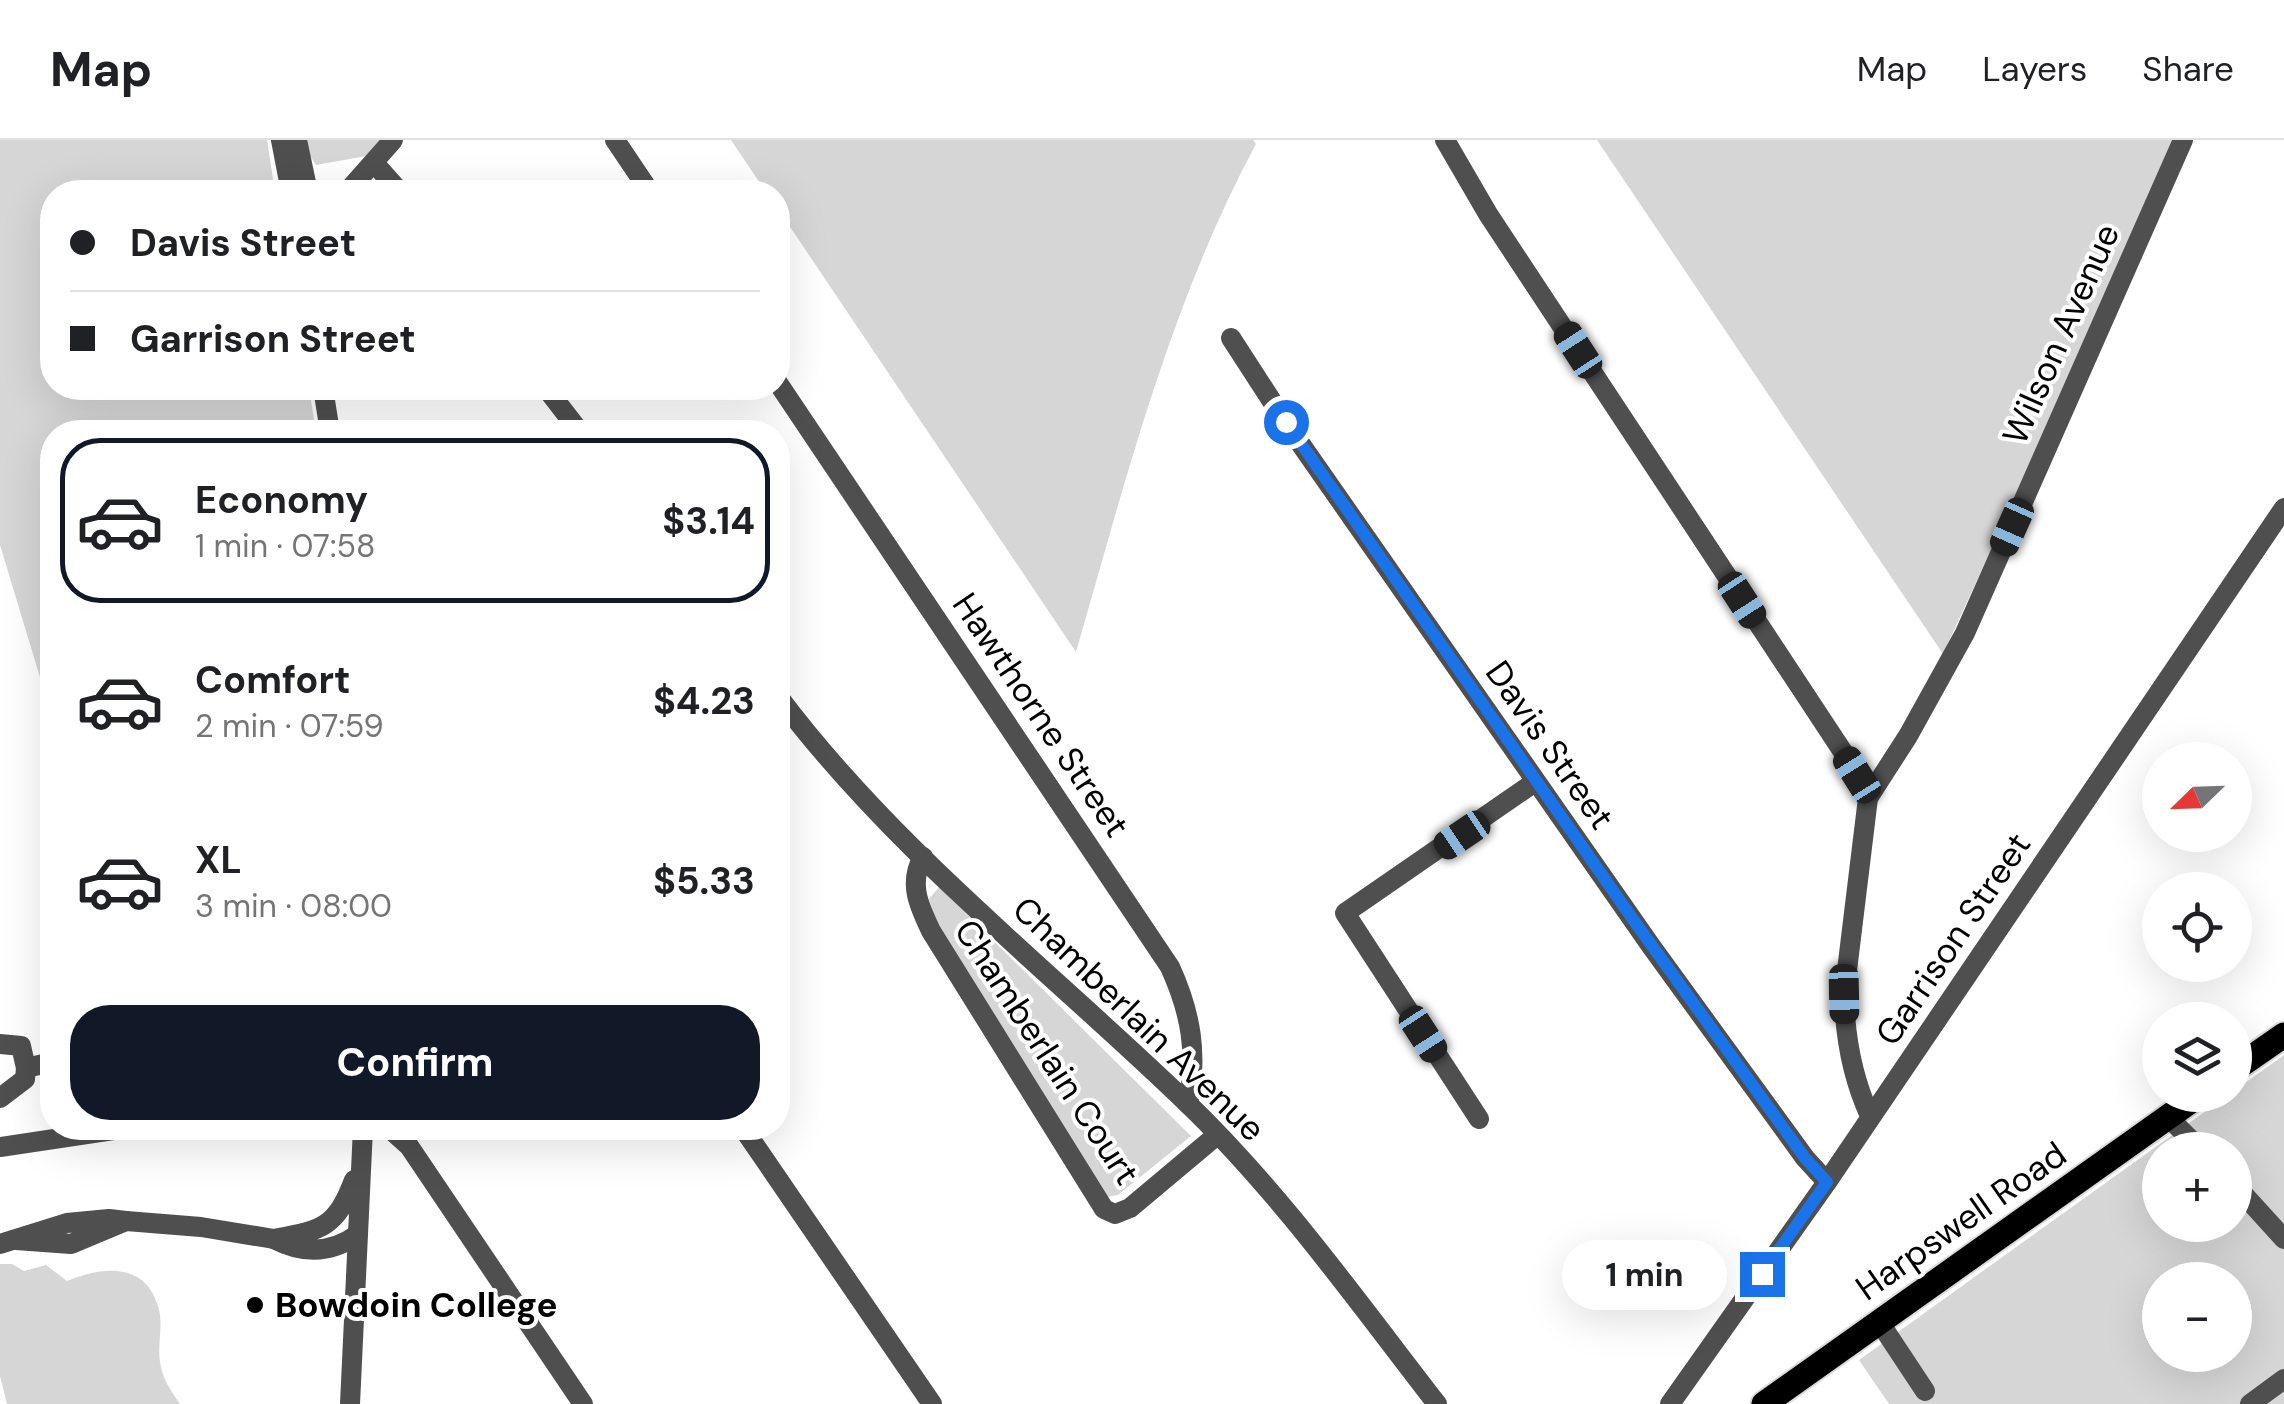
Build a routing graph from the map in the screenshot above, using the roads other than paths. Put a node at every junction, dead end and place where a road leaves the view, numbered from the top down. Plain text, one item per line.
1 (281, 140) edge
2 (297, 140) edge
3 (393, 140) edge
4 (614, 140) edge
5 (1444, 140) edge
6 (2183, 140) edge
7 (376, 164) junction
8 (289, 180) edge
9 (305, 180) edge
10 (359, 180) edge
11 (390, 180) edge
12 (642, 180) edge
13 (1231, 338) dead end
14 (555, 400) edge
15 (789, 400) edge
16 (571, 420) edge
17 (2284, 508) edge
18 (790, 711) edge
19 (1535, 782) junction
20 (1868, 798) junction
21 (923, 857) junction
22 (2284, 1035) edge
23 (0, 1044) edge
24 (2252, 1058) edge
25 (40, 1065) edge
26 (26, 1068) junction
27 (0, 1098) edge
28 (1188, 1104) junction
29 (2175, 1112) edge
30 (1870, 1116) junction
31 (2168, 1117) junction
32 (1479, 1119) dead end
33 (2183, 1132) edge
34 (1217, 1135) junction
35 (46, 1140) edge
36 (363, 1140) edge
37 (402, 1140) edge
38 (751, 1140) edge
39 (0, 1147) edge
40 (362, 1154) junction
41 (1827, 1182) junction
42 (2252, 1203) edge
43 (318, 1231) junction
44 (358, 1234) junction
45 (274, 1239) junction
46 (2284, 1239) edge
47 (8, 1242) edge
48 (337, 1246) junction
49 (1880, 1322) junction
50 (2284, 1380) edge
51 (1929, 1400) edge
52 (350, 1404) edge
53 (583, 1404) edge
54 (932, 1404) edge
55 (1437, 1404) edge
56 (1670, 1404) edge
57 (1764, 1404) edge
58 (2250, 1404) edge

1 - 8 street
2 - 9 street
3 - 7 street
4 - 12 street
5 - 20 street
6 - 20 street, Wilson Avenue
7 - 10 street
7 - 11 street
13 - 19 street, Davis Street
14 - 16 street
15 - 28 street, Hawthorne Street
17 - 30 street, Garrison Street
18 - 21 street, Chamberlain Avenue
19 - 32 street
19 - 41 street, Davis Street
20 - 30 street, Wilson Avenue
21 - 28 street, Chamberlain Avenue
21 - 34 street, Chamberlain Court
22 - 24 main road
23 - 26 street
25 - 26 street
26 - 27 street
28 - 34 street, Chamberlain Avenue
29 - 31 main road, Harpswell Road
30 - 41 street, Garrison Street
31 - 33 street
31 - 49 main road, Harpswell Road
34 - 55 street, Chamberlain Avenue
35 - 39 street
36 - 40 street
37 - 53 street
38 - 54 street
40 - 43 street
40 - 44 street
41 - 56 street, Garrison Street
42 - 46 street
43 - 45 street
43 - 48 street
44 - 48 street
44 - 52 street
45 - 47 street
45 - 48 street
49 - 51 street
49 - 57 main road, Harpswell Road
50 - 58 street

